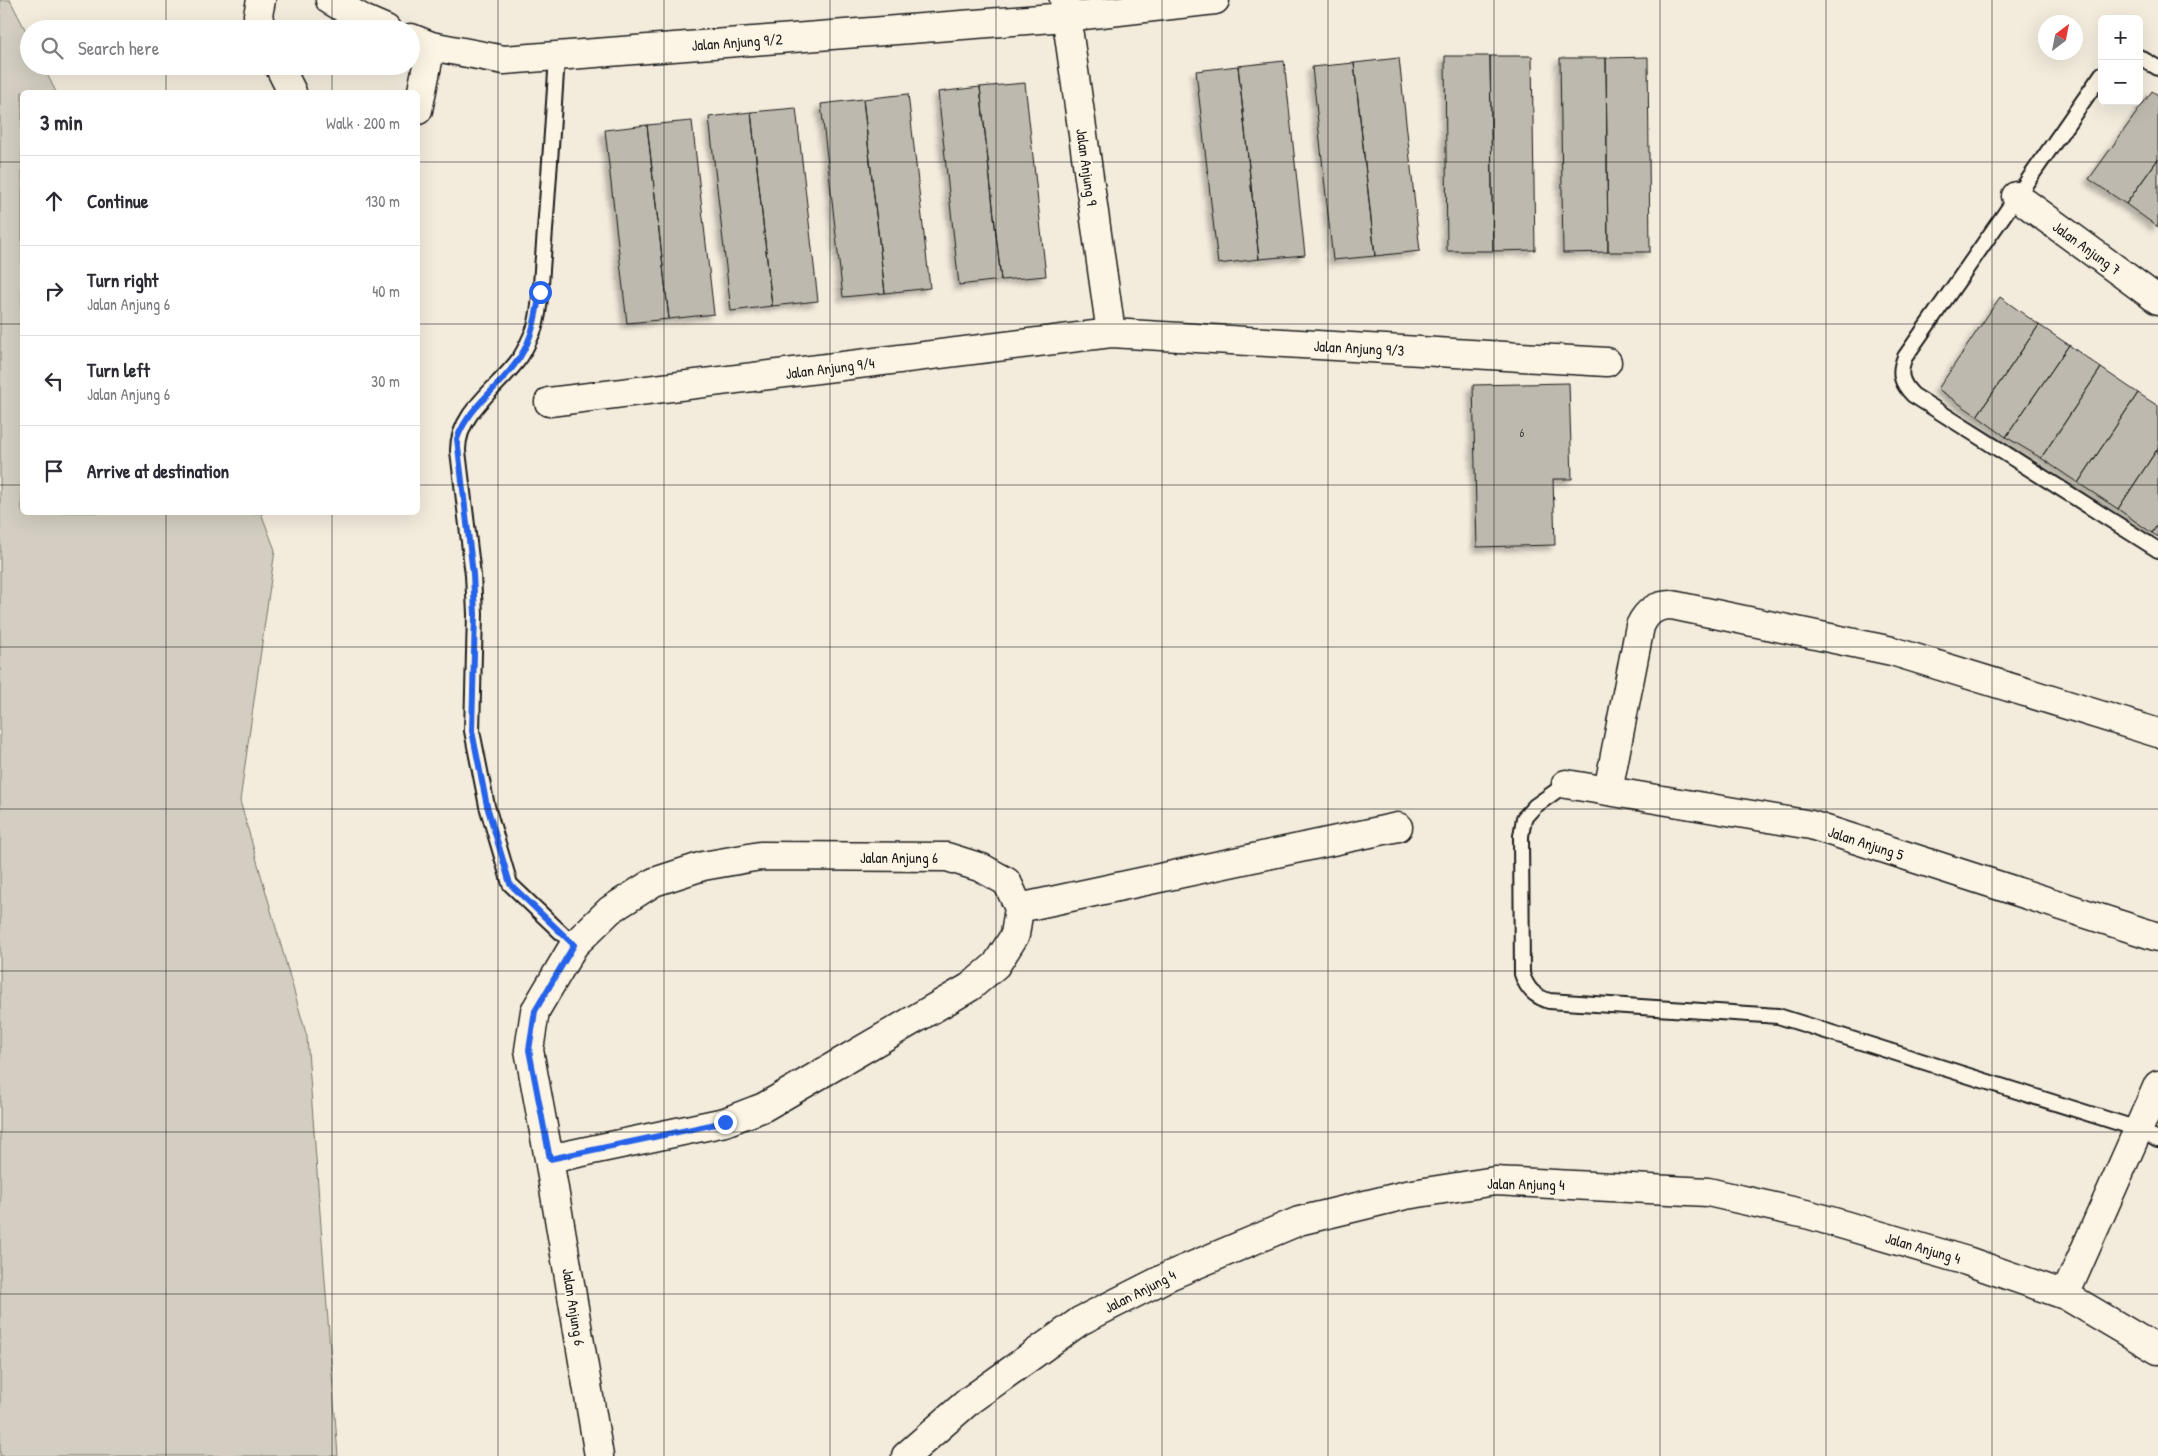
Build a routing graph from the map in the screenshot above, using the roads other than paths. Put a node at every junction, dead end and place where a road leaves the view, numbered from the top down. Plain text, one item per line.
1 (261, 0) edge
2 (330, 0) edge
3 (1215, 0) edge
4 (1065, 9) edge
5 (259, 20) edge
6 (363, 20) edge
7 (421, 42) edge
8 (557, 56) junction
9 (2143, 59) edge
10 (420, 65) edge
11 (2158, 68) edge
12 (284, 75) edge
13 (420, 75) edge
14 (2098, 80) edge
15 (291, 90) edge
16 (419, 90) edge
17 (2016, 196) junction
18 (2158, 300) edge
19 (1111, 333) junction
20 (1607, 362) dead end
21 (549, 402) dead end
22 (2158, 550) edge
23 (2158, 733) edge
24 (1566, 784) joint
25 (1608, 791) junction
26 (1398, 827) dead end
27 (1019, 908) junction
28 (2158, 937) edge
29 (574, 945) junction
30 (2158, 1085) edge
31 (2148, 1134) edge
32 (550, 1159) junction
33 (2065, 1295) junction
34 (2158, 1350) edge
35 (599, 1456) edge
36 (906, 1456) edge

1 - 5 street
2 - 6 street
3 - 4 street, Jalan Anjung 9/2
4 - 8 street, Jalan Anjung 9/2
4 - 19 street, Jalan Anjung 9
7 - 8 street, Jalan Anjung 9/2
7 - 10 street
8 - 29 lane
9 - 11 lane
12 - 15 street
13 - 16 street
14 - 17 lane
17 - 18 street, Jalan Anjung 7
17 - 22 lane
19 - 20 street, Jalan Anjung 9/3
19 - 21 street, Jalan Anjung 9/4
23 - 25 street
24 - 25 street, Jalan Anjung 5
24 - 31 lane
25 - 28 street, Jalan Anjung 5
26 - 27 street
27 - 29 street, Jalan Anjung 6
27 - 32 street
29 - 32 street, Jalan Anjung 6
30 - 31 street
31 - 33 street
32 - 35 street, Jalan Anjung 6
33 - 34 street, Jalan Anjung 4
33 - 36 street, Jalan Anjung 4

